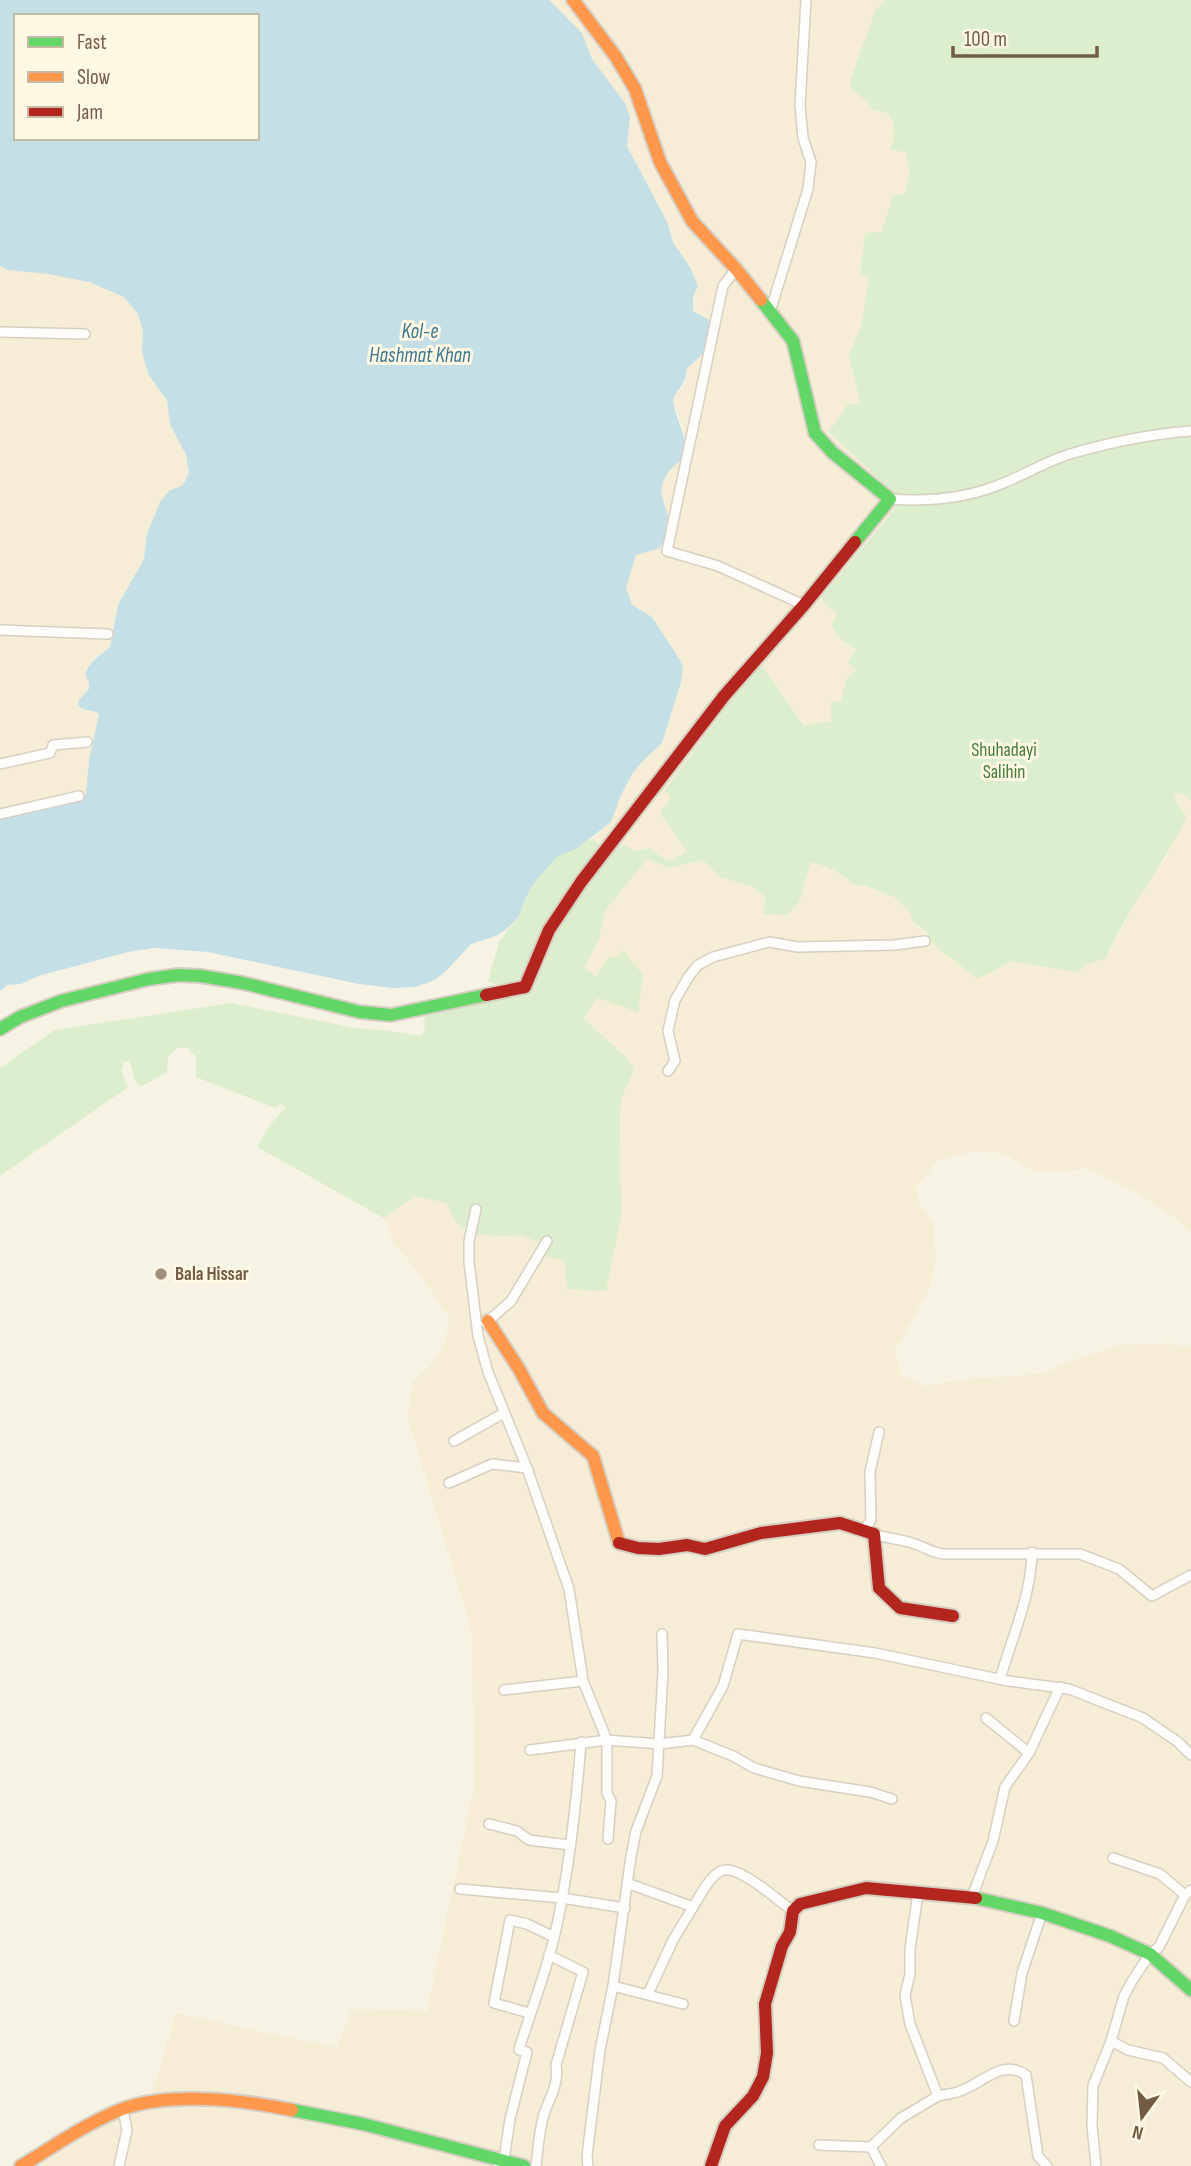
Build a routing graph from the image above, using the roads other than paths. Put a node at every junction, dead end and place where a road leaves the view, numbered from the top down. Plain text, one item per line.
1 (573, 0) edge
2 (806, 0) edge
3 (736, 270) junction
4 (770, 312) junction
5 (0, 332) edge
6 (85, 334) dead end
7 (1191, 431) edge
8 (890, 499) junction
9 (804, 605) junction
10 (0, 630) edge
11 (108, 635) dead end
12 (87, 742) dead end
13 (0, 764) edge
14 (79, 796) dead end
15 (0, 814) edge
16 (925, 941) dead end
17 (0, 1028) edge
18 (668, 1071) dead end
19 (476, 1209) dead end
20 (547, 1241) dead end
21 (488, 1321) junction
22 (478, 1333) junction
23 (505, 1413) junction
24 (879, 1432) dead end
25 (454, 1441) dead end
26 (527, 1468) junction
27 (449, 1483) dead end
28 (869, 1532) junction
29 (1032, 1552) junction
30 (1191, 1575) edge
31 (953, 1616) dead end
32 (662, 1634) dead end
33 (1000, 1679) junction
34 (583, 1681) junction
35 (1060, 1687) junction
36 (504, 1690) dead end
37 (986, 1718) dead end
38 (607, 1740) junction
39 (693, 1740) junction
40 (581, 1742) junction
41 (659, 1744) junction
42 (530, 1750) dead end
43 (1029, 1753) junction
44 (1191, 1755) edge
45 (892, 1799) dead end
46 (489, 1824) dead end
47 (608, 1839) dead end
48 (569, 1844) junction
49 (1113, 1858) dead end
50 (627, 1882) junction
51 (460, 1889) dead end
52 (918, 1893) junction
53 (1188, 1893) edge
54 (972, 1897) junction
55 (562, 1898) junction
56 (693, 1907) junction
57 (625, 1908) junction
58 (793, 1911) junction
59 (1042, 1913) junction
60 (554, 1937) junction
61 (1150, 1954) junction
62 (549, 1955) junction
63 (613, 1986) junction
64 (1191, 1990) edge
65 (648, 1994) junction
66 (683, 2004) dead end
67 (529, 2013) junction
68 (1014, 2021) dead end
69 (1111, 2041) junction
70 (1191, 2082) edge
71 (938, 2095) junction
72 (123, 2109) junction
73 (819, 2145) dead end
74 (871, 2147) junction
75 (501, 2163) edge
76 (21, 2166) edge
77 (119, 2166) edge
78 (524, 2166) edge
79 (536, 2166) edge
80 (588, 2166) edge
81 (711, 2166) edge
82 (881, 2166) edge
83 (1047, 2166) edge
84 (1096, 2166) edge

1 - 3 street
2 - 4 street
3 - 4 street
3 - 9 street
4 - 8 street
5 - 6 street
7 - 8 street
8 - 9 street
9 - 17 street
10 - 11 street
12 - 13 street
14 - 15 street
16 - 18 street
19 - 22 street
20 - 21 street
21 - 22 street
21 - 28 street
22 - 23 street
23 - 25 street
23 - 26 street
24 - 28 street
26 - 27 street
26 - 34 street
28 - 29 street
28 - 31 street
29 - 30 street
29 - 33 street
32 - 41 street
33 - 35 street
33 - 39 street
34 - 36 street
34 - 38 street
35 - 43 street
35 - 44 street
37 - 43 street
38 - 40 street
38 - 41 street
38 - 47 street
39 - 41 street
39 - 45 street
40 - 42 street
40 - 48 street
41 - 50 street
43 - 54 street
46 - 48 street
48 - 55 street
49 - 53 street
50 - 56 street
50 - 57 street
51 - 55 street
52 - 54 street
52 - 58 street
52 - 71 street
53 - 61 street
54 - 59 street
55 - 57 street
55 - 60 street
56 - 58 street
56 - 65 street
57 - 63 street
58 - 81 street
59 - 61 street
59 - 68 street
60 - 62 street
60 - 67 street
61 - 64 street
61 - 69 street
62 - 67 street
62 - 79 street
63 - 65 street
63 - 80 street
65 - 66 street
67 - 75 street
69 - 70 street
69 - 84 street
71 - 74 street
71 - 83 street
72 - 75 street
72 - 76 street
72 - 77 street
73 - 74 street
74 - 82 street
75 - 78 street

